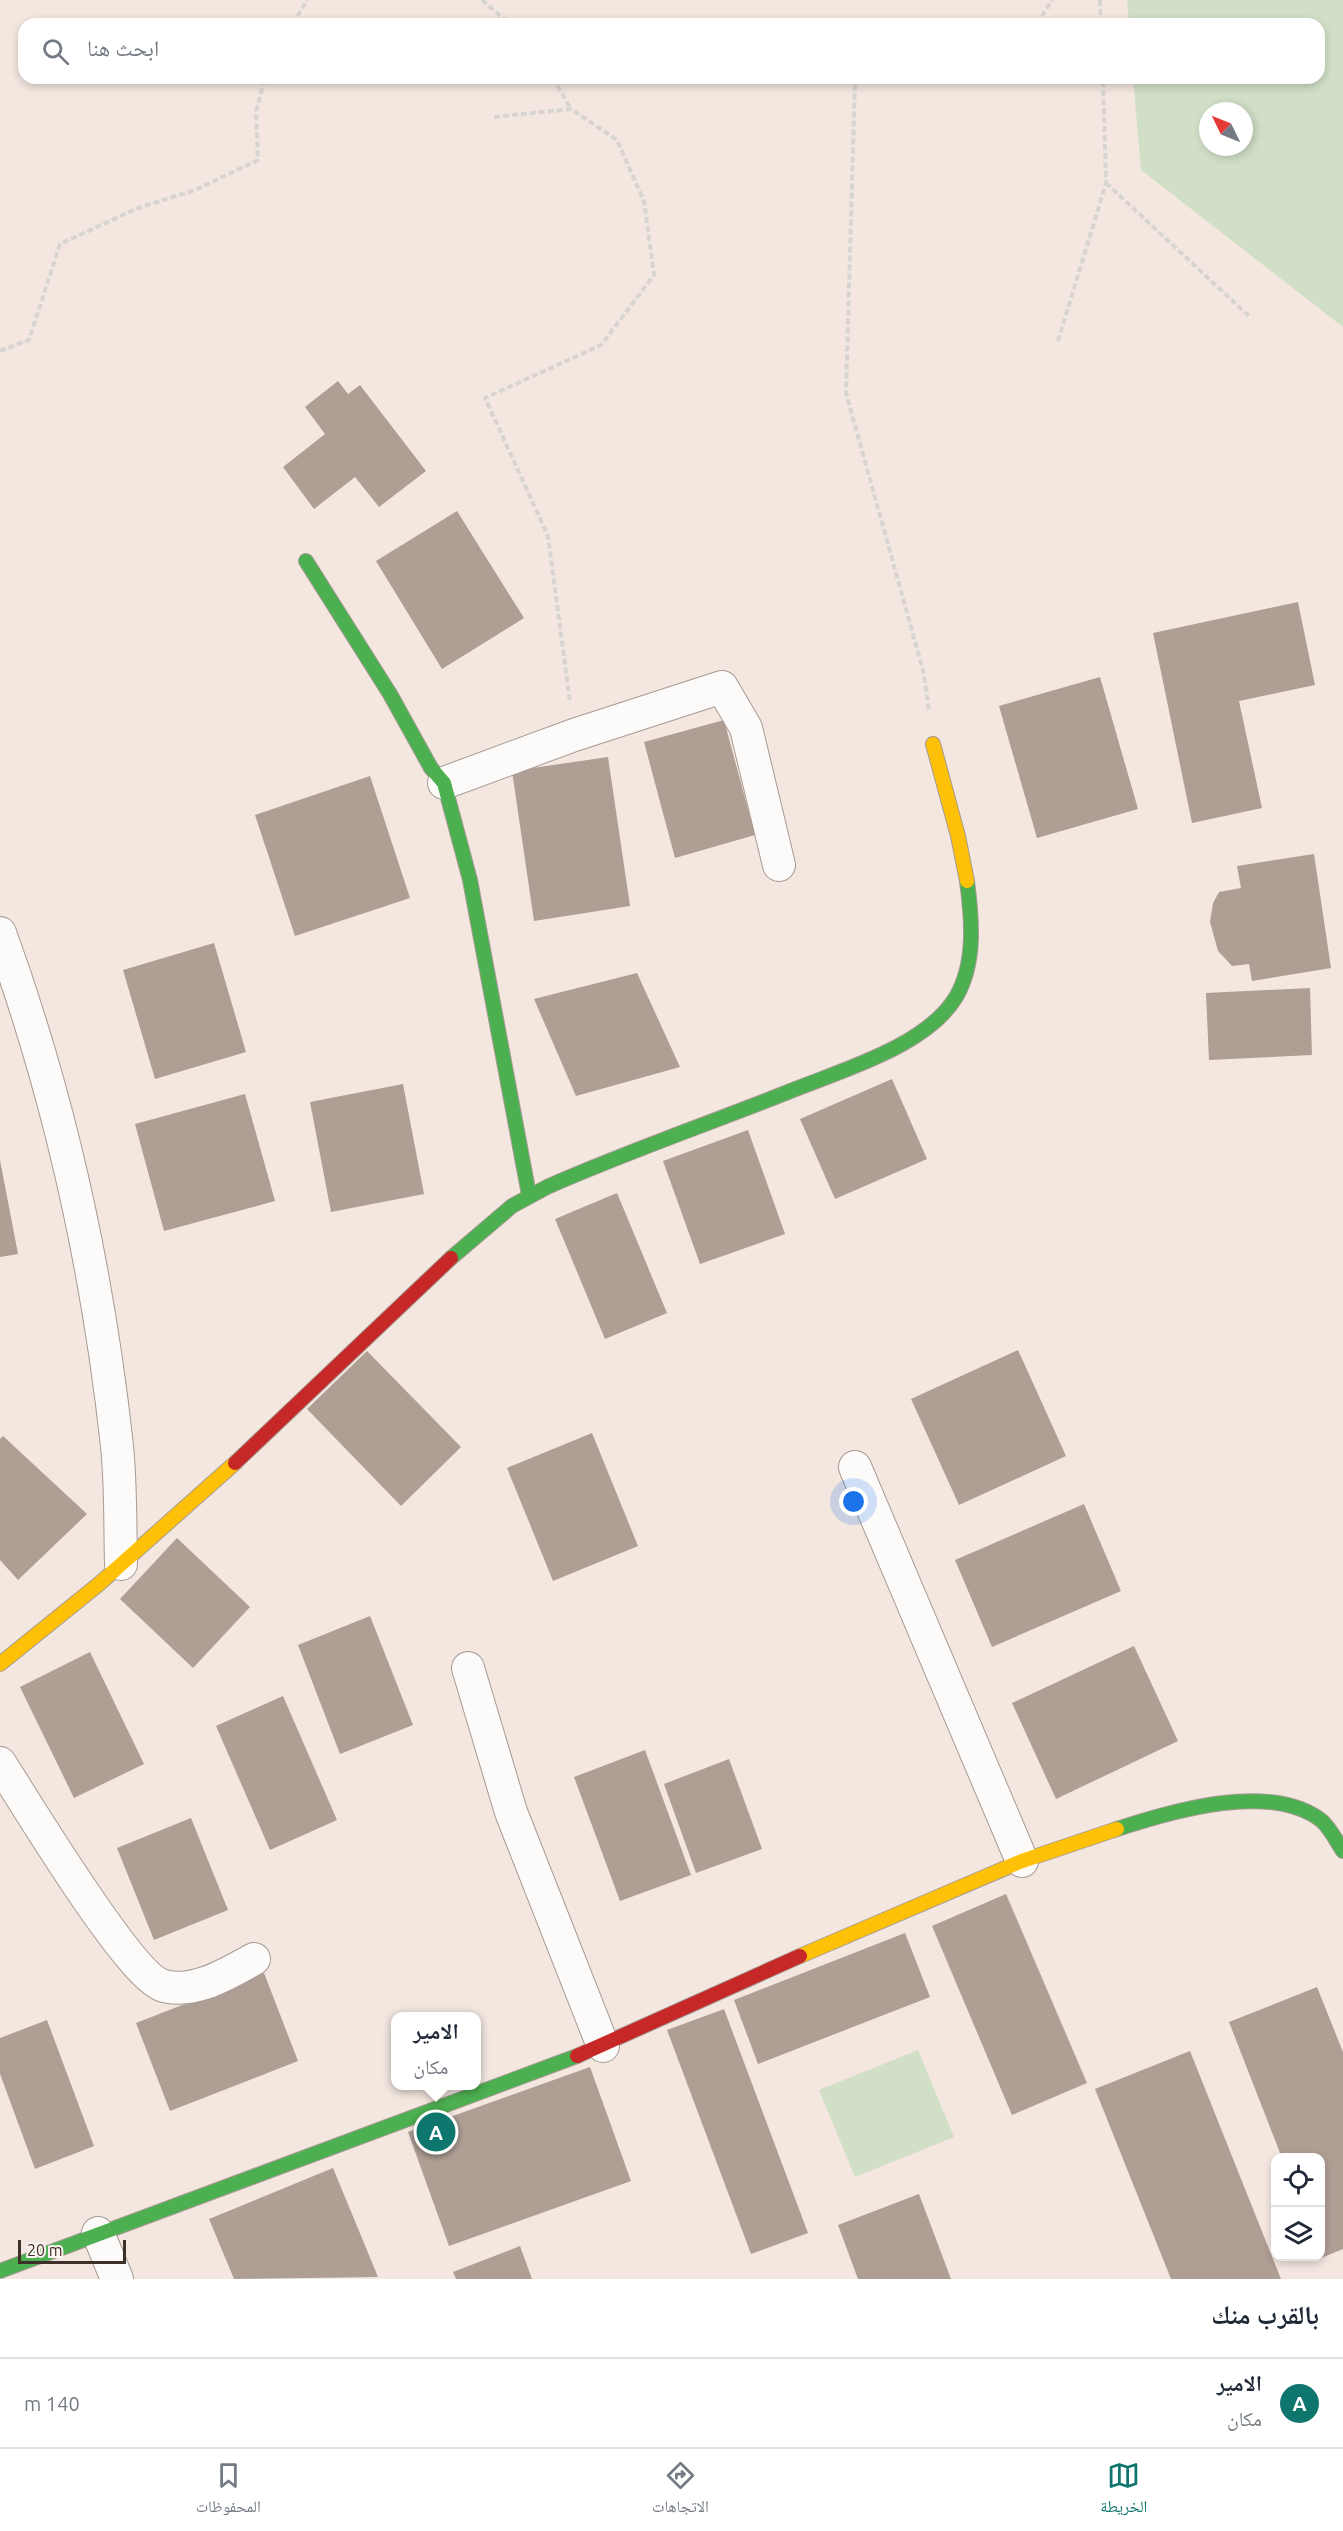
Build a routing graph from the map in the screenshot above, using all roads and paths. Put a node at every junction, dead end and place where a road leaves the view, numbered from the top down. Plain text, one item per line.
1 (307, 0) edge
2 (482, 0) edge
3 (1052, 0) edge
4 (1101, 0) edge
5 (296, 18) edge
6 (503, 18) edge
7 (1041, 18) edge
8 (1101, 18) edge
9 (263, 84) edge
10 (557, 84) edge
11 (853, 84) edge
12 (1103, 84) edge
13 (572, 109) junction
14 (494, 117) dead end
15 (1106, 183) junction
16 (1250, 317) dead end
17 (1058, 341) dead end
18 (0, 351) edge
19 (306, 561) dead end
20 (574, 735) junction
21 (933, 744) joint
22 (444, 783) junction
23 (779, 865) dead end
24 (0, 933) edge
25 (529, 1196) junction
26 (855, 1467) dead end
27 (121, 1564) junction
28 (0, 1664) edge
29 (468, 1668) dead end
30 (0, 1762) edge
31 (1343, 1851) edge
32 (1022, 1861) junction
33 (254, 1959) dead end
34 (603, 2046) junction
35 (98, 2233) junction
36 (0, 2271) edge
37 (117, 2279) edge

1 - 5 path
2 - 6 path
3 - 7 path
4 - 8 path
9 - 18 path
10 - 13 path
11 - 21 path
12 - 15 path
13 - 14 path
13 - 20 path
15 - 16 path
15 - 17 path
19 - 22 street
20 - 22 street
20 - 23 street
21 - 25 street
22 - 25 street
24 - 27 street
25 - 27 street
26 - 32 street
27 - 28 street
29 - 34 street
30 - 33 street
31 - 32 street
32 - 34 street
34 - 35 street
35 - 36 street
35 - 37 street

